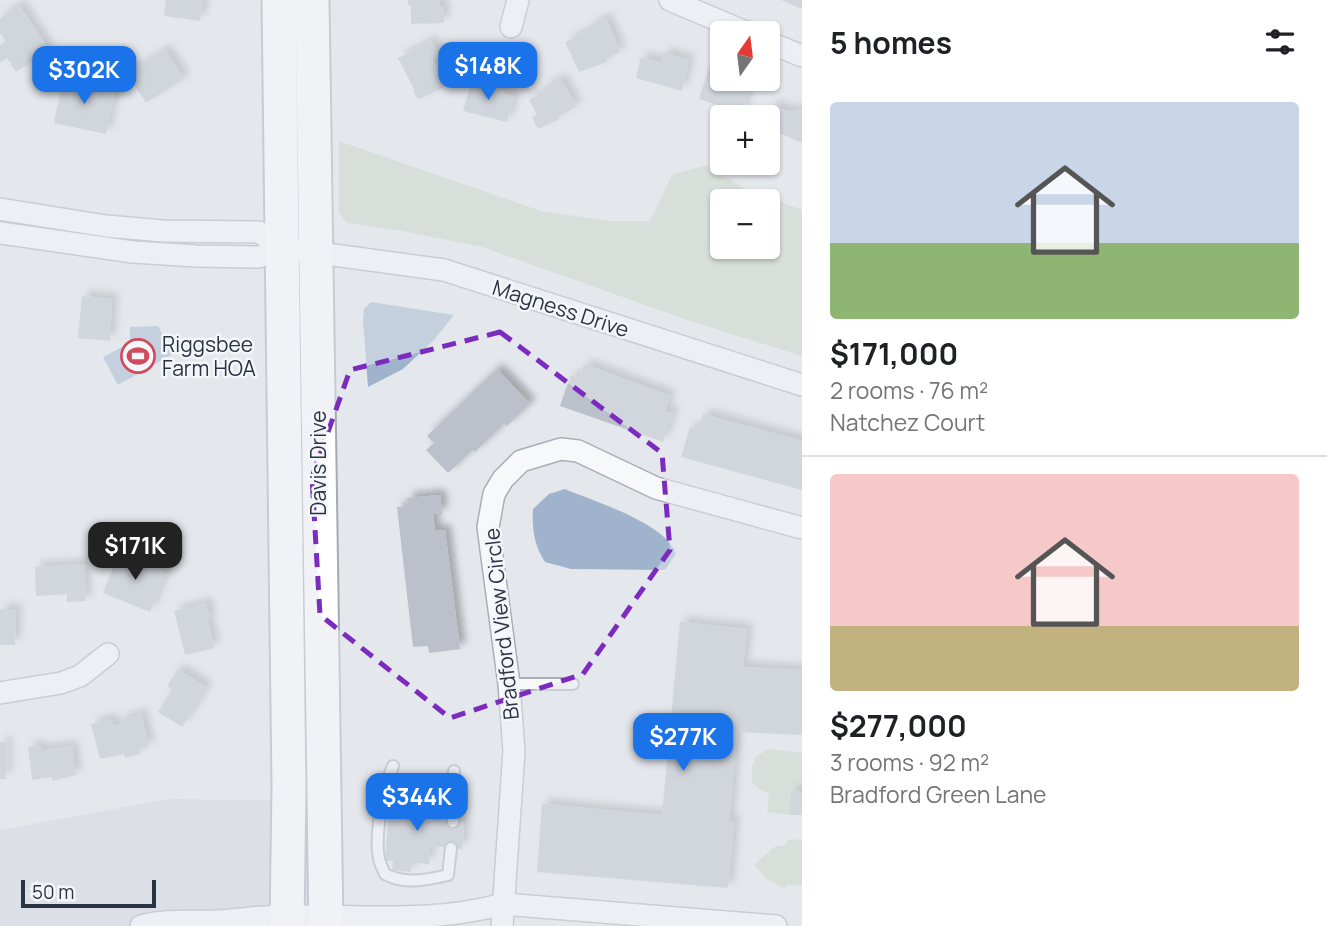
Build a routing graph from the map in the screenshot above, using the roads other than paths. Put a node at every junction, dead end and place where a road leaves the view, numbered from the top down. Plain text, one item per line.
1 (279, 0) edge
2 (312, 0) edge
3 (518, 0) edge
4 (670, 0) edge
5 (720, 21) edge
6 (512, 27) dead end
7 (780, 47) edge
8 (802, 56) edge
9 (0, 209) edge
10 (0, 233) edge
11 (283, 248) junction
12 (316, 251) junction
13 (802, 385) edge
14 (802, 528) edge
15 (108, 653) dead end
16 (509, 684) junction
17 (573, 684) dead end
18 (0, 693) edge
19 (393, 766) dead end
20 (454, 771) dead end
21 (453, 822) dead end
22 (451, 848) dead end
23 (503, 904) junction
24 (287, 921) edge
25 (325, 921) edge
26 (141, 926) edge
27 (502, 926) edge
28 (767, 926) edge
29 (776, 926) edge

1 - 11 main road, Davis Drive
2 - 12 main road, Davis Drive
3 - 6 street
4 - 5 street
7 - 8 street
9 - 11 street
10 - 11 street
11 - 12 street, Magness Drive
11 - 24 main road, Davis Drive
12 - 13 street, Magness Drive
12 - 25 main road, Davis Drive
14 - 16 street, Bradford View Circle
15 - 18 street
16 - 17 lane
16 - 23 street, Bradford View Circle
19 - 22 lane
20 - 21 lane
23 - 25 street
23 - 27 street, Bradford View Circle
23 - 28 street
24 - 25 street
24 - 26 street
28 - 29 street

